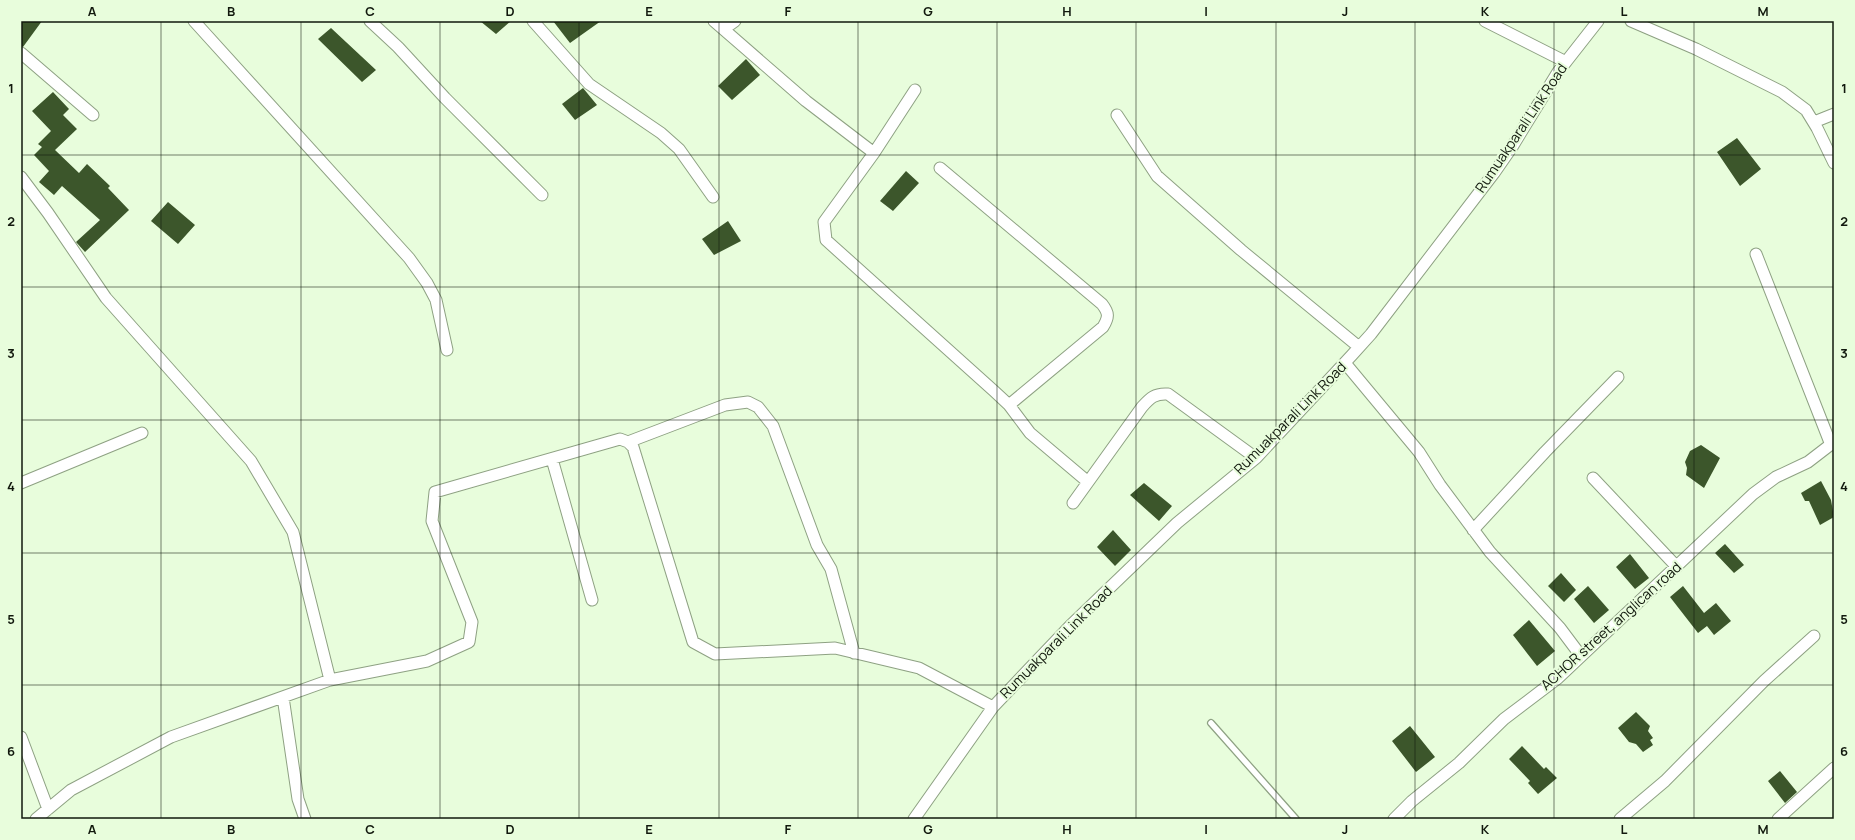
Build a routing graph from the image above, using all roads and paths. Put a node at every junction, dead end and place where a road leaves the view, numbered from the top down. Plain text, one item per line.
1 (194, 21) edge
2 (370, 21) edge
3 (533, 21) edge
4 (714, 21) edge
5 (735, 21) edge
6 (1485, 21) edge
7 (1598, 21) edge
8 (1631, 21) edge
9 (724, 29) junction
10 (21, 53) edge
11 (1566, 62) junction
12 (915, 90) dead end
13 (1834, 114) edge
14 (93, 115) dead end
15 (1117, 115) dead end
16 (1814, 122) junction
17 (874, 153) junction
18 (1834, 163) edge
19 (940, 168) dead end
20 (21, 177) edge
21 (542, 195) dead end
22 (713, 197) dead end
23 (1756, 254) dead end
24 (1359, 347) junction
25 (448, 350) dead end
26 (1345, 363) junction
27 (1618, 377) dead end
28 (1009, 406) junction
29 (142, 433) dead end
30 (628, 442) junction
31 (1832, 444) edge
32 (1256, 458) junction
33 (552, 459) junction
34 (1593, 478) dead end
35 (1088, 482) junction
36 (21, 483) edge
37 (1073, 503) dead end
38 (1473, 530) junction
39 (1677, 567) junction
40 (592, 600) dead end
41 (1814, 636) dead end
42 (854, 653) junction
43 (1581, 656) junction
44 (330, 680) junction
45 (283, 697) junction
46 (993, 707) junction
47 (1211, 723) dead end
48 (21, 737) edge
49 (1834, 768) edge
50 (48, 808) junction
51 (36, 819) edge
52 (305, 819) edge
53 (914, 819) edge
54 (1296, 819) edge
55 (1394, 819) edge
56 (1620, 819) edge
57 (1778, 819) edge

1 - 25 street
2 - 21 street
3 - 22 street
4 - 9 street
5 - 9 street
6 - 11 street
7 - 11 street, Rumuakparali Link Road
8 - 16 street
9 - 17 street
10 - 14 street
11 - 24 street, Rumuakparali Link Road
12 - 17 street
13 - 16 street
15 - 24 street
16 - 18 street
17 - 28 street
19 - 28 street
20 - 44 street
23 - 31 street
24 - 26 street, Rumuakparali Link Road
26 - 32 street, Rumuakparali Link Road
26 - 38 street
27 - 38 street
28 - 35 street
29 - 36 street
30 - 33 street
30 - 42 street
30 - 42 street
31 - 39 street, ACHOR street, anglican road
32 - 35 street
32 - 46 street, Rumuakparali Link Road
33 - 40 street
33 - 44 street
34 - 39 street
35 - 37 street
38 - 43 street
39 - 43 street, ACHOR street, anglican road
41 - 56 street
42 - 46 street
43 - 55 street, ACHOR street, anglican road
44 - 45 street
45 - 50 street
45 - 52 street
46 - 53 street, Rumuakparali Link Road
47 - 54 lane
48 - 50 street
49 - 57 street
50 - 51 street

